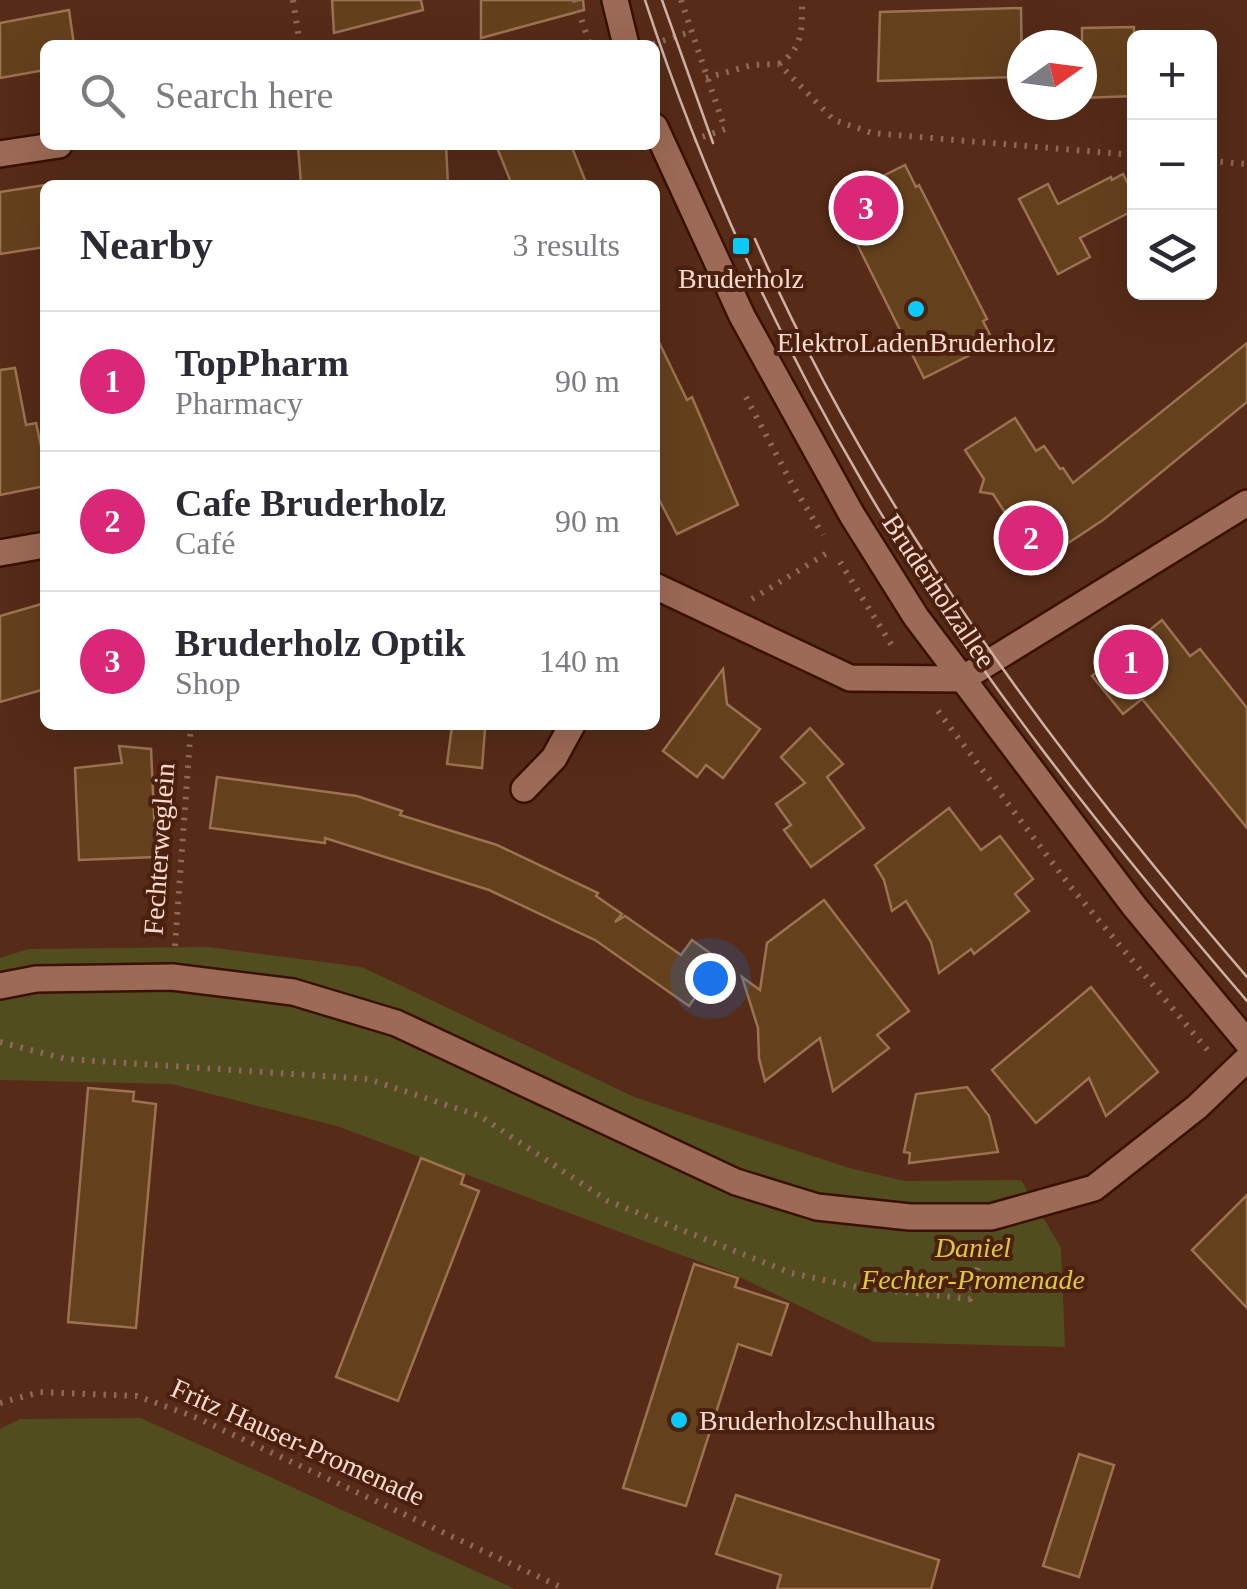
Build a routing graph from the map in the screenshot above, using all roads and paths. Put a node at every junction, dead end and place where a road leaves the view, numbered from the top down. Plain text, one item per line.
1 (292, 0) edge
2 (576, 0) edge
3 (615, 0) edge
4 (681, 0) edge
5 (802, 0) edge
6 (690, 32) junction
7 (299, 40) edge
8 (588, 40) edge
9 (625, 40) edge
10 (660, 42) edge
11 (779, 64) junction
12 (706, 78) junction
13 (725, 129) dead end
14 (660, 138) edge
15 (40, 148) edge
16 (0, 154) edge
17 (1127, 154) edge
18 (1217, 162) edge
19 (1247, 164) edge
20 (1247, 503) edge
21 (40, 546) edge
22 (832, 550) dead end
23 (0, 553) edge
24 (660, 588) edge
25 (722, 617) junction
26 (962, 679) junction
27 (192, 730) edge
28 (569, 730) edge
29 (524, 789) dead end
30 (172, 977) junction
31 (0, 986) edge
32 (0, 1042) edge
33 (1247, 1042) edge
34 (1247, 1059) edge
35 (991, 1217) junction
36 (0, 1403) edge
37 (565, 1589) edge

1 - 7 path
2 - 8 path
3 - 9 street
4 - 6 path
5 - 11 path
6 - 10 path
6 - 12 path
11 - 12 path
11 - 17 path
12 - 13 path
14 - 26 street, Bruderholzallee
15 - 16 street
18 - 19 path
20 - 26 street
21 - 23 street
22 - 25 path
24 - 25 street
25 - 26 street
26 - 33 street, Bruderholzallee
27 - 30 path, Fechterweglein
28 - 29 street
30 - 31 street
30 - 35 street
32 - 35 path
34 - 35 street
36 - 37 path, Fritz Hauser-Promenade

